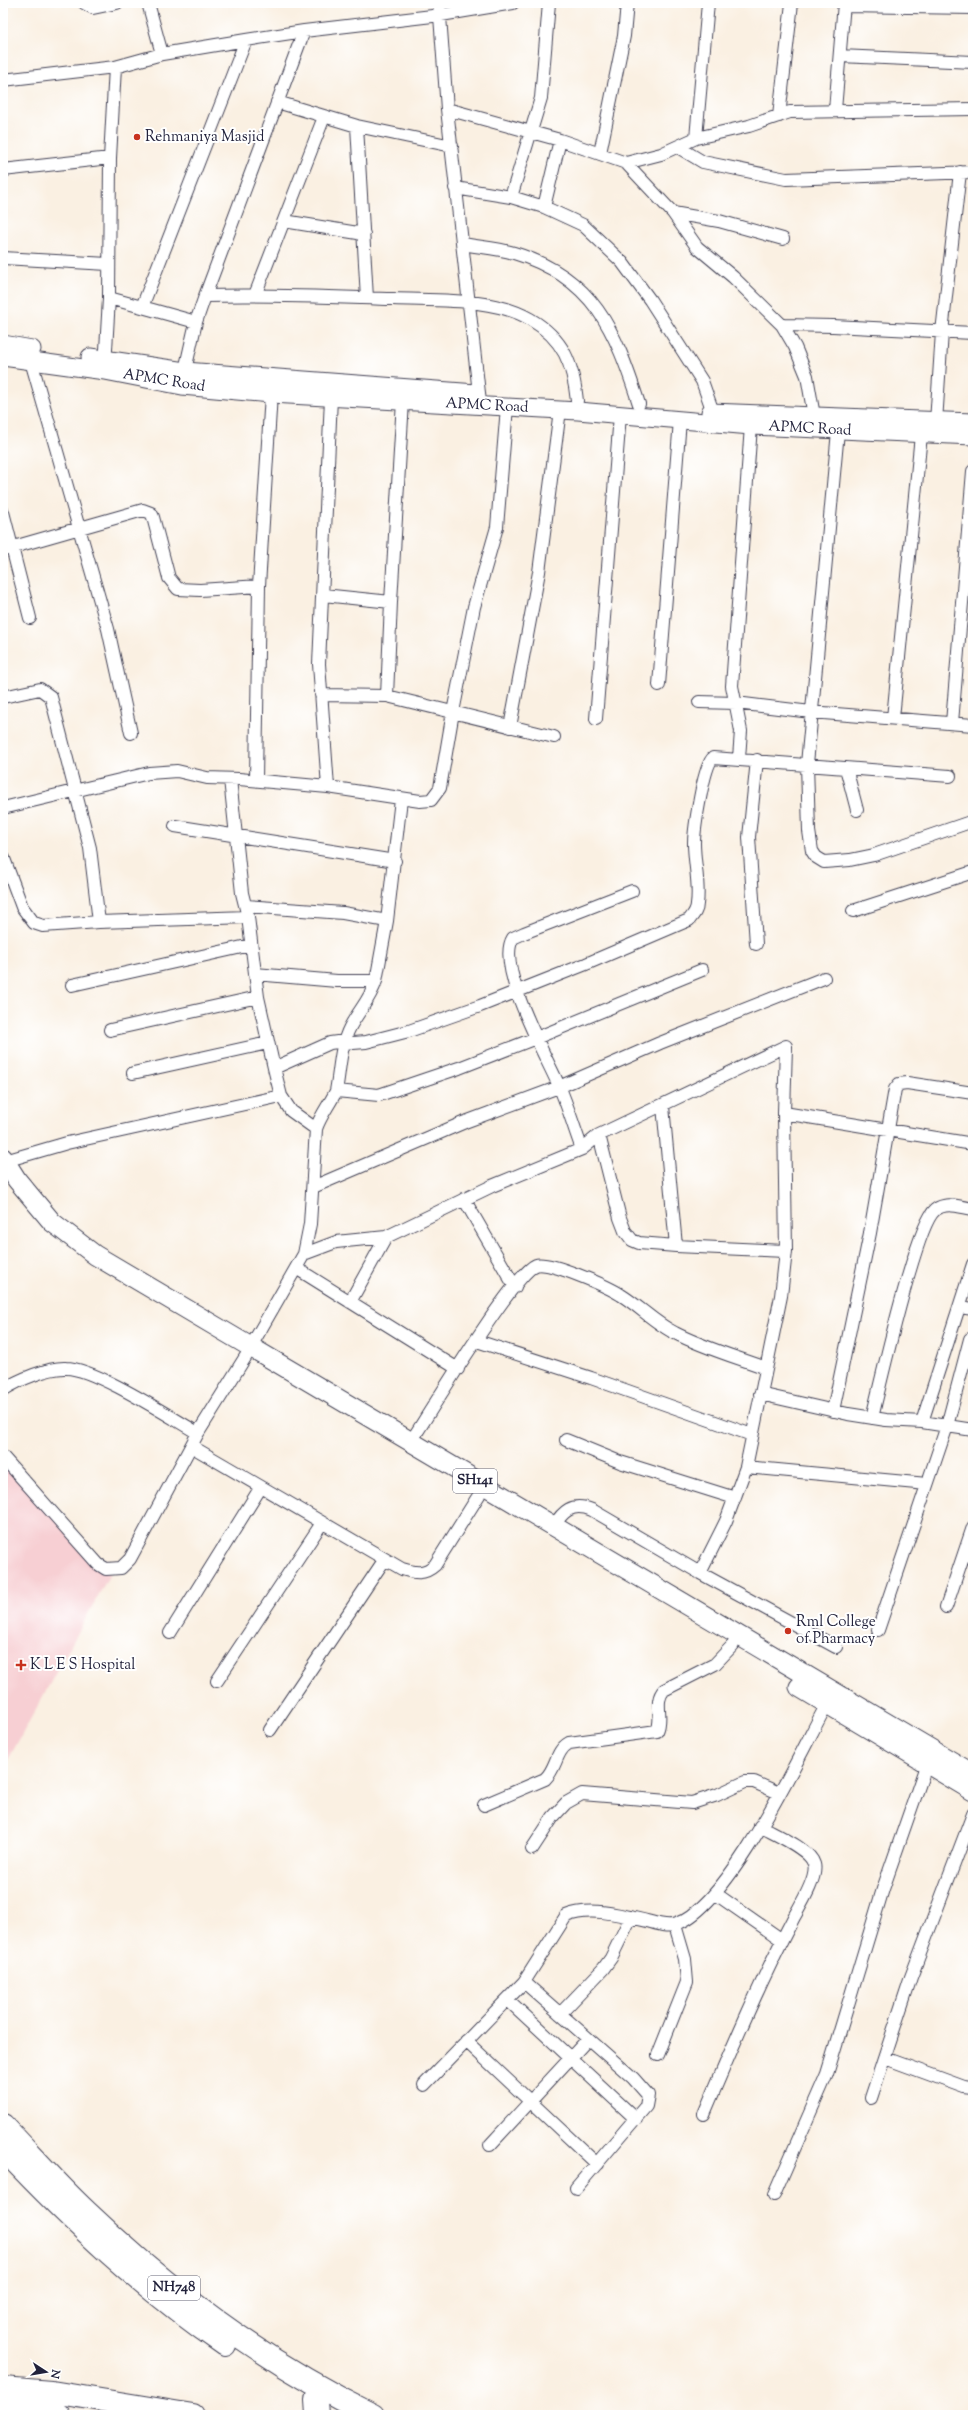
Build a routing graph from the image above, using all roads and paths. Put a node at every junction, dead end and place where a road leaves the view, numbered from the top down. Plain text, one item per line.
1 (84, 3) edge
2 (117, 3) edge
3 (148, 3) edge
4 (512, 3) edge
5 (549, 3) edge
6 (627, 3) edge
7 (708, 3) edge
8 (792, 3) edge
9 (844, 5) edge
10 (973, 8) edge
11 (440, 9) edge
12 (304, 31) junction
13 (246, 40) junction
14 (162, 54) junction
15 (840, 56) junction
16 (973, 62) edge
17 (115, 68) junction
18 (3, 80) edge
19 (277, 102) junction
20 (447, 109) junction
21 (973, 109) edge
22 (835, 110) junction
23 (779, 116) junction
24 (324, 117) junction
25 (357, 126) junction
26 (532, 134) junction
27 (696, 138) junction
28 (560, 140) junction
29 (452, 146) junction
30 (678, 147) junction
31 (600, 154) junction
32 (110, 158) junction
33 (626, 163) junction
34 (3, 170) edge
35 (960, 172) junction
36 (973, 172) edge
37 (455, 188) junction
38 (511, 197) junction
39 (544, 207) junction
40 (673, 213) junction
41 (284, 221) junction
42 (364, 234) junction
43 (783, 239) dead end
44 (463, 244) junction
45 (3, 258) edge
46 (108, 264) junction
47 (256, 295) junction
48 (205, 296) junction
49 (109, 298) junction
50 (367, 298) junction
51 (469, 303) junction
52 (142, 307) junction
53 (196, 322) junction
54 (782, 325) junction
55 (942, 332) junction
56 (973, 333) edge
57 (3, 344) edge
58 (3, 357) edge
59 (31, 361) junction
60 (105, 365) junction
61 (183, 378) junction
62 (270, 394) junction
63 (331, 398) junction
64 (480, 399) junction
65 (403, 401) junction
66 (577, 402) junction
67 (639, 404) junction
68 (507, 407) junction
69 (560, 410) junction
70 (713, 412) junction
71 (620, 415) junction
72 (814, 416) junction
73 (680, 420) junction
74 (936, 422) junction
75 (973, 422) edge
76 (751, 426) junction
77 (838, 431) junction
78 (921, 435) junction
79 (973, 436) edge
80 (973, 471) edge
81 (3, 512) edge
82 (80, 527) junction
83 (7, 548) edge
84 (259, 586) junction
85 (323, 595) junction
86 (391, 602) junction
87 (30, 618) dead end
88 (659, 685) dead end
89 (321, 695) junction
90 (387, 696) junction
91 (3, 697) edge
92 (699, 702) dead end
93 (736, 703) junction
94 (452, 712) junction
95 (811, 712) junction
96 (893, 718) junction
97 (596, 719) dead end
98 (952, 723) junction
99 (973, 725) edge
100 (510, 727) junction
101 (131, 734) dead end
102 (554, 737) dead end
103 (739, 758) junction
104 (757, 760) junction
105 (808, 764) junction
106 (846, 768) junction
107 (950, 776) dead end
108 (230, 779) junction
109 (256, 780) junction
110 (328, 787) junction
111 (76, 790) junction
112 (401, 799) junction
113 (4, 804) edge
114 (857, 810) dead end
115 (973, 821) edge
116 (175, 826) dead end
117 (236, 837) junction
118 (3, 856) edge
119 (395, 862) junction
120 (973, 872) edge
121 (8, 885) edge
122 (632, 891) dead end
123 (247, 911) junction
124 (853, 911) dead end
125 (387, 921) junction
126 (99, 922) junction
127 (756, 944) dead end
128 (251, 945) junction
129 (702, 970) dead end
130 (255, 974) junction
131 (824, 978) dead end
132 (376, 981) junction
133 (72, 985) dead end
134 (516, 990) junction
135 (258, 997) junction
136 (110, 1030) dead end
137 (536, 1038) junction
138 (345, 1041) junction
139 (268, 1042) junction
140 (274, 1068) junction
141 (133, 1073) dead end
142 (559, 1087) junction
143 (336, 1091) junction
144 (973, 1093) edge
145 (281, 1096) junction
146 (663, 1106) junction
147 (784, 1113) junction
148 (316, 1129) junction
149 (887, 1130) junction
150 (599, 1135) junction
151 (973, 1144) edge
152 (582, 1149) junction
153 (4, 1159) edge
154 (3, 1181) edge
155 (313, 1187) junction
156 (464, 1199) junction
157 (973, 1209) edge
158 (386, 1237) junction
159 (676, 1246) junction
160 (786, 1251) junction
161 (304, 1254) junction
162 (973, 1264) edge
163 (296, 1268) junction
164 (515, 1287) junction
165 (350, 1302) junction
166 (960, 1307) junction
167 (973, 1309) edge
168 (477, 1340) junction
169 (970, 1340) dead end
170 (249, 1351) junction
171 (766, 1368) junction
172 (458, 1369) junction
173 (3, 1390) edge
174 (760, 1394) junction
175 (833, 1411) junction
176 (872, 1418) junction
177 (922, 1422) junction
178 (947, 1426) junction
179 (973, 1430) edge
180 (198, 1433) junction
181 (752, 1435) junction
182 (566, 1440) dead end
183 (410, 1443) junction
184 (191, 1446) junction
185 (3, 1457) edge
186 (746, 1467) junction
187 (927, 1484) junction
188 (261, 1487) junction
189 (479, 1495) junction
190 (734, 1498) junction
191 (322, 1522) junction
192 (553, 1527) junction
193 (973, 1528) edge
194 (385, 1559) junction
195 (700, 1573) junction
196 (946, 1608) dead end
197 (878, 1630) dead end
198 (170, 1633) dead end
199 (733, 1645) junction
200 (836, 1647) dead end
201 (217, 1681) dead end
202 (827, 1704) junction
203 (270, 1730) dead end
204 (927, 1763) junction
205 (973, 1774) edge
206 (973, 1791) edge
207 (779, 1793) junction
208 (484, 1805) dead end
209 (973, 1814) edge
210 (760, 1826) junction
211 (532, 1849) dead end
212 (716, 1894) junction
213 (631, 1917) junction
214 (675, 1925) junction
215 (782, 1940) junction
216 (524, 1982) junction
217 (508, 2000) junction
218 (560, 2014) junction
219 (588, 2039) junction
220 (466, 2041) junction
221 (658, 2055) dead end
222 (885, 2058) junction
223 (570, 2059) junction
224 (424, 2085) dead end
225 (973, 2088) edge
226 (871, 2098) dead end
227 (529, 2102) junction
228 (704, 2114) dead end
229 (636, 2119) junction
230 (3, 2125) edge
231 (490, 2145) dead end
232 (3, 2149) edge
233 (597, 2164) junction
234 (576, 2188) dead end
235 (774, 2195) dead end
236 (3, 2388) edge
237 (3, 2404) edge
238 (317, 2408) edge
239 (59, 2415) edge
240 (193, 2415) edge
241 (346, 2415) edge
242 (374, 2415) edge

1 - 2 street
3 - 14 street
4 - 11 street
5 - 26 street
6 - 31 street
7 - 27 street
8 - 23 street
9 - 10 street
9 - 15 street
11 - 12 street
11 - 20 street
12 - 13 street
12 - 19 street
13 - 14 street
13 - 52 street
14 - 17 street
15 - 16 street
15 - 22 street
17 - 18 street
17 - 32 street
19 - 24 street
19 - 48 street
20 - 26 street
20 - 29 street
21 - 22 street
22 - 23 street
23 - 27 street
24 - 25 street
24 - 41 street
25 - 29 street
25 - 42 street
26 - 28 street
26 - 38 street
27 - 30 street
28 - 31 street
28 - 39 street
29 - 37 street
30 - 33 street
30 - 35 street
31 - 33 street
32 - 34 street
32 - 46 street
33 - 40 street
35 - 36 street
35 - 55 street
37 - 38 street
37 - 44 street
38 - 39 street
39 - 70 street
40 - 43 street
40 - 54 street
41 - 42 street
41 - 47 street
42 - 50 street
44 - 51 street
44 - 67 street
45 - 46 street
46 - 49 street
47 - 48 street
47 - 50 street
48 - 53 street
49 - 52 street
49 - 60 street
50 - 51 street
51 - 64 street
51 - 66 street
52 - 53 street
53 - 61 street
54 - 55 street
54 - 72 street
55 - 56 street
55 - 74 street
57 - 60 street, APMC Road
58 - 59 street, APMC Road
59 - 60 street, APMC Road
59 - 82 street
60 - 61 street, APMC Road
61 - 62 street, APMC Road
61 - 64 street, APMC Road
62 - 63 street, APMC Road
62 - 84 street
63 - 65 street, APMC Road
63 - 85 street
64 - 65 street, APMC Road
64 - 66 street, APMC Road
64 - 68 street, APMC Road
65 - 86 street
66 - 67 street, APMC Road
67 - 70 street, APMC Road
68 - 69 street, APMC Road
68 - 94 street
69 - 71 street, APMC Road
69 - 100 street
70 - 72 street, APMC Road
71 - 73 street, APMC Road
71 - 97 street
72 - 74 street, APMC Road
73 - 76 street, APMC Road
73 - 88 street
74 - 75 street, APMC Road
76 - 77 street, APMC Road
76 - 93 street
77 - 78 street, APMC Road
77 - 95 street
78 - 79 street, APMC Road
78 - 96 street
80 - 98 street
81 - 83 street
82 - 83 street
82 - 84 street
82 - 101 street
83 - 87 street
84 - 109 street
85 - 86 street
85 - 89 street
86 - 90 street
89 - 90 street
89 - 110 street
90 - 94 street
91 - 111 street
92 - 93 street
93 - 95 street
93 - 103 street
94 - 100 street
94 - 112 street
95 - 96 street
95 - 105 street
96 - 98 street
98 - 99 street
100 - 102 street
103 - 104 street
103 - 134 street
104 - 105 street
104 - 127 street
105 - 106 street
105 - 115 street
106 - 107 street
106 - 114 street
108 - 109 street
108 - 111 street
108 - 117 street
109 - 110 street
110 - 112 street
111 - 113 street
111 - 126 street
112 - 119 street
116 - 117 street
117 - 119 street
117 - 123 street
118 - 121 street
119 - 125 street
120 - 124 street
121 - 126 street
122 - 134 street
123 - 125 street
123 - 126 street
123 - 128 street
125 - 132 street
128 - 130 street
128 - 133 street
129 - 137 street
130 - 132 street
130 - 135 street
131 - 142 street
132 - 138 street
134 - 137 street
134 - 138 street
135 - 136 street
135 - 139 street
137 - 142 street
137 - 143 street
138 - 140 street
138 - 143 street
139 - 140 street
139 - 141 street
140 - 145 street
142 - 152 street
142 - 155 street
143 - 148 street
144 - 149 street
145 - 148 street
145 - 153 street
146 - 147 street
146 - 150 street
146 - 159 street
147 - 149 street
147 - 160 street
148 - 155 street
149 - 151 street
149 - 175 street
150 - 152 street
150 - 159 street
152 - 156 street
153 - 170 main road, SH141
154 - 170 main road, SH141
155 - 161 street
156 - 158 street
156 - 164 street
157 - 176 street
158 - 161 street
158 - 165 street
159 - 160 street
160 - 171 street
161 - 163 street
162 - 166 street
163 - 165 street
163 - 170 street
164 - 168 street
164 - 171 street
165 - 172 street
166 - 167 street
166 - 177 street
168 - 172 street
168 - 181 street
169 - 178 street
170 - 180 street
170 - 183 main road, SH141
170 - 189 main road, SH141
171 - 174 street
172 - 183 street
173 - 180 street
174 - 175 street
174 - 181 street
175 - 176 street
176 - 177 street
177 - 178 street
178 - 179 street
178 - 187 street
180 - 184 street
181 - 186 street
182 - 190 street
183 - 192 main road, SH141
184 - 185 street
184 - 188 street
186 - 187 street
186 - 190 street
187 - 197 street
188 - 191 street
188 - 198 street
189 - 194 street
189 - 199 main road, SH141
190 - 195 street
191 - 194 street
191 - 201 street
192 - 195 street
192 - 205 main road, SH141
193 - 196 street
194 - 203 street
195 - 200 street
199 - 202 main road, SH141
199 - 208 street
202 - 204 main road, SH141
202 - 207 street
204 - 206 main road, SH141
204 - 235 street
207 - 210 street
207 - 211 street
209 - 222 street
210 - 212 street
210 - 215 street
212 - 214 street
212 - 215 street
213 - 214 street
213 - 216 street
213 - 218 street
214 - 221 street
215 - 228 street
216 - 217 street
216 - 218 street
217 - 220 street
217 - 223 street
218 - 219 street
219 - 223 street
219 - 229 street
220 - 224 street
220 - 227 street
222 - 225 street
222 - 226 street
223 - 227 street
223 - 229 street
227 - 231 street
227 - 233 street
229 - 233 street
230 - 242 highway, NH748
232 - 238 highway, NH748
233 - 234 street
236 - 240 highway
237 - 239 highway
238 - 241 highway, NH748

